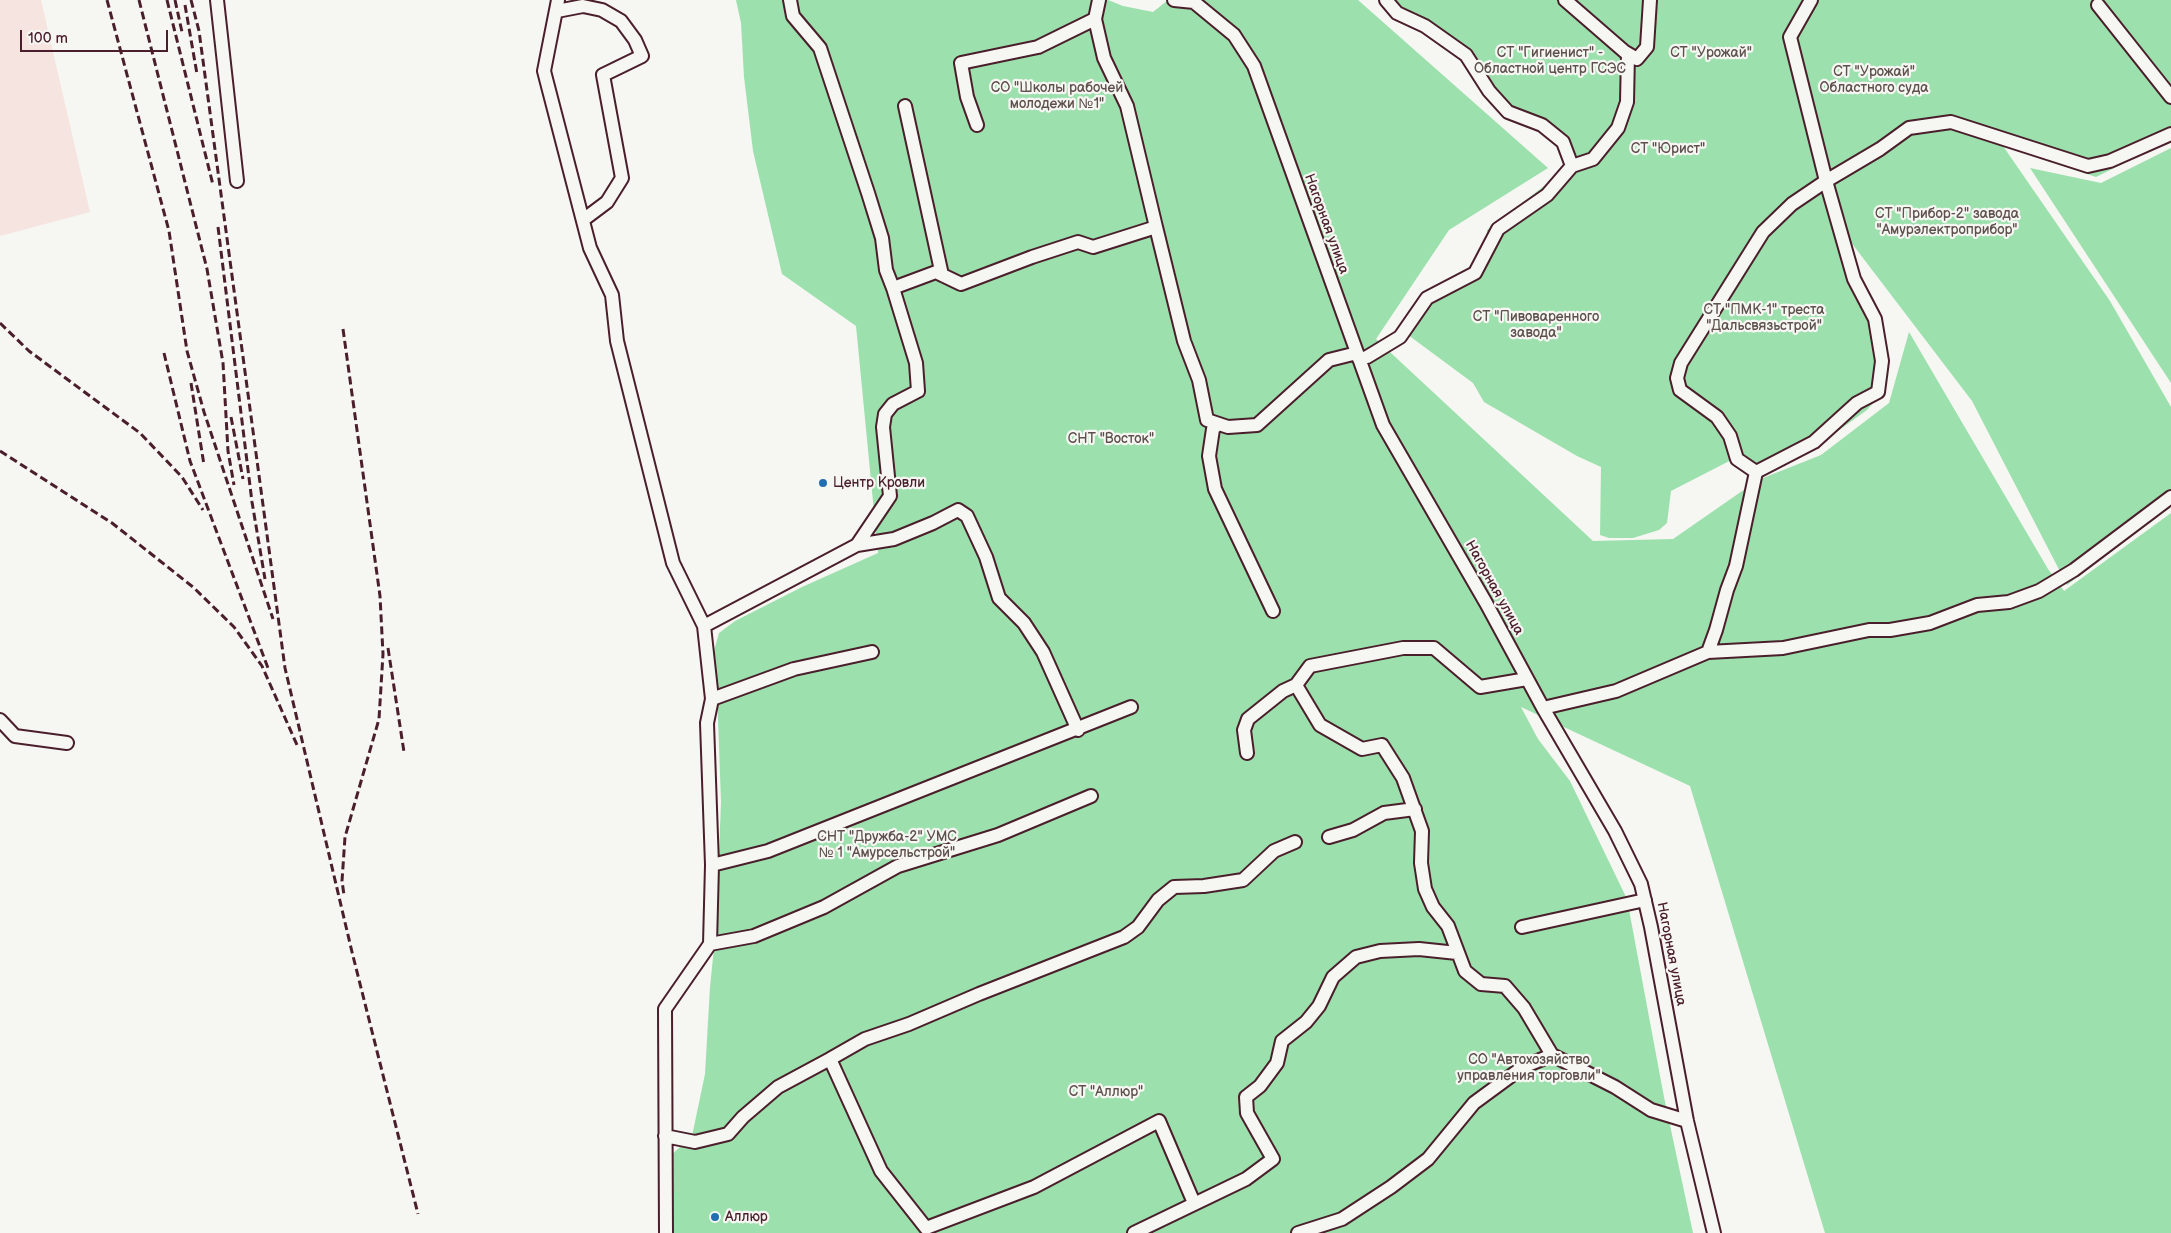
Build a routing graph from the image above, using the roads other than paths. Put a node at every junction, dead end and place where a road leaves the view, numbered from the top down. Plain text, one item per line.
1 (216, 0) edge
2 (790, 0) edge
3 (1099, 0) edge
4 (1174, 0) edge
5 (1386, 0) edge
6 (1565, 0) edge
7 (1650, 0) edge
8 (1811, 0) edge
9 (2098, 5) dead end
10 (557, 6) edge
11 (1095, 19) junction
12 (1628, 54) junction
13 (2171, 97) edge
14 (905, 106) dead end
15 (977, 125) dead end
16 (2171, 134) edge
17 (1572, 166) junction
18 (237, 181) dead end
19 (1826, 181) junction
20 (584, 220) junction
21 (1156, 227) junction
22 (942, 275) junction
23 (893, 288) junction
24 (1358, 356) junction
25 (1218, 424) junction
26 (1756, 472) junction
27 (2171, 497) edge
28 (857, 545) junction
29 (1273, 611) dead end
30 (704, 626) junction
31 (872, 652) dead end
32 (1708, 652) junction
33 (1527, 679) junction
34 (1296, 685) junction
35 (712, 699) junction
36 (1131, 708) dead end
37 (1543, 708) junction
38 (0, 720) edge
39 (1078, 730) junction
40 (67, 743) dead end
41 (1247, 753) dead end
42 (1091, 796) dead end
43 (1414, 809) junction
44 (1329, 837) dead end
45 (1295, 842) dead end
46 (712, 865) junction
47 (1645, 900) junction
48 (1522, 927) dead end
49 (710, 944) junction
50 (1457, 953) junction
51 (1552, 1055) junction
52 (830, 1059) junction
53 (1687, 1121) junction
54 (665, 1136) junction
55 (1194, 1204) junction
56 (666, 1233) edge
57 (1134, 1233) edge
58 (1298, 1233) edge
59 (1714, 1233) edge

1 - 18 street
2 - 23 street
3 - 11 street
4 - 24 street, Нагорная улица
5 - 17 street
6 - 12 street
7 - 12 street
8 - 19 street
9 - 13 street
10 - 20 street
10 - 20 street
11 - 15 street
11 - 21 street
12 - 17 street
14 - 22 street
16 - 19 street
17 - 24 street
19 - 26 street
19 - 26 street
20 - 30 street
21 - 22 street
21 - 25 street
22 - 23 street
23 - 28 street
24 - 25 street
24 - 33 street, Нагорная улица
25 - 29 street
26 - 32 street
27 - 32 street
28 - 30 street
28 - 39 street
30 - 35 street
31 - 35 street
32 - 37 street
33 - 34 street
33 - 37 street, Нагорная улица
34 - 41 street
34 - 43 street
35 - 46 street
36 - 39 street
37 - 47 street, Нагорная улица
38 - 40 street
39 - 46 street
42 - 49 street
43 - 44 street
43 - 50 street
45 - 52 street
46 - 49 street
47 - 48 street
47 - 53 street, Нагорная улица
49 - 54 street
50 - 51 street
50 - 55 street
51 - 53 street
51 - 58 street
52 - 54 street
52 - 55 street
53 - 59 street, Нагорная улица
54 - 56 street
55 - 57 street

